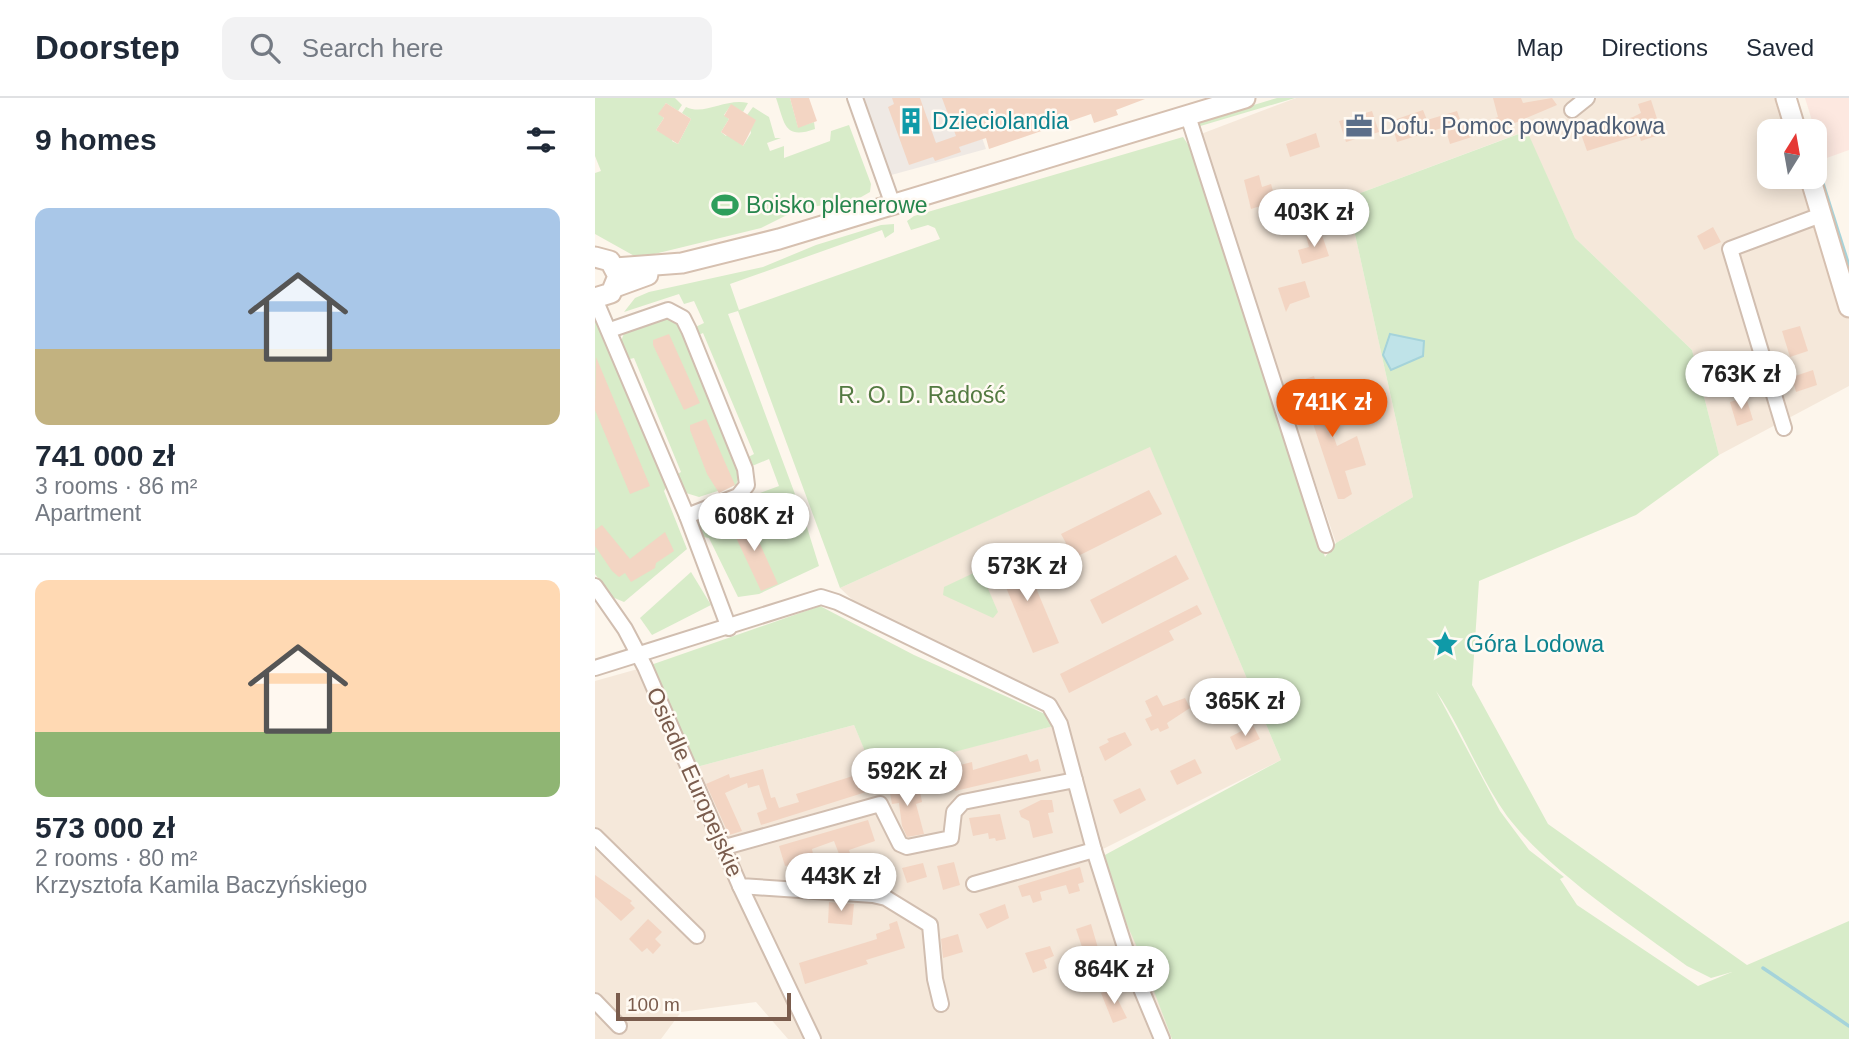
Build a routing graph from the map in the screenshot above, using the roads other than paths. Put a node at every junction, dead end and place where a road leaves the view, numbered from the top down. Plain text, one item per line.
1 (855, 98) edge
2 (1245, 98) edge
3 (1587, 98) edge
4 (1786, 98) edge
5 (1192, 109) edge
6 (1572, 110) dead end
7 (1792, 119) edge
8 (1813, 189) edge
9 (893, 205) junction
10 (1821, 215) junction
11 (596, 256) edge
12 (606, 289) edge
13 (1849, 307) edge
14 (610, 330) junction
15 (1784, 428) dead end
16 (687, 516) junction
17 (1326, 545) dead end
18 (595, 586) edge
19 (729, 628) junction
20 (639, 655) junction
21 (595, 668) edge
22 (1075, 780) junction
23 (595, 836) edge
24 (725, 847) junction
25 (1094, 850) junction
26 (974, 884) dead end
27 (740, 886) junction
28 (697, 936) dead end
29 (595, 1001) edge
30 (941, 1004) dead end
31 (619, 1026) dead end
32 (813, 1039) edge
33 (1162, 1039) edge

1 - 9 street
2 - 5 main road
3 - 6 street
4 - 7 main road
5 - 9 main road
5 - 17 street
8 - 10 main road
9 - 12 main road
10 - 13 main road
10 - 15 street
11 - 12 main road
12 - 14 street
14 - 16 street
14 - 16 street
16 - 19 street
18 - 20 street, Osiedle Europejskie
19 - 20 street
19 - 22 street
20 - 21 street
20 - 24 street, Osiedle Europejskie
22 - 24 street
22 - 25 street
23 - 28 street
24 - 27 street, Osiedle Europejskie
25 - 26 street
25 - 33 street
27 - 30 street, Osiedle Europejskie
27 - 32 street
29 - 31 street

